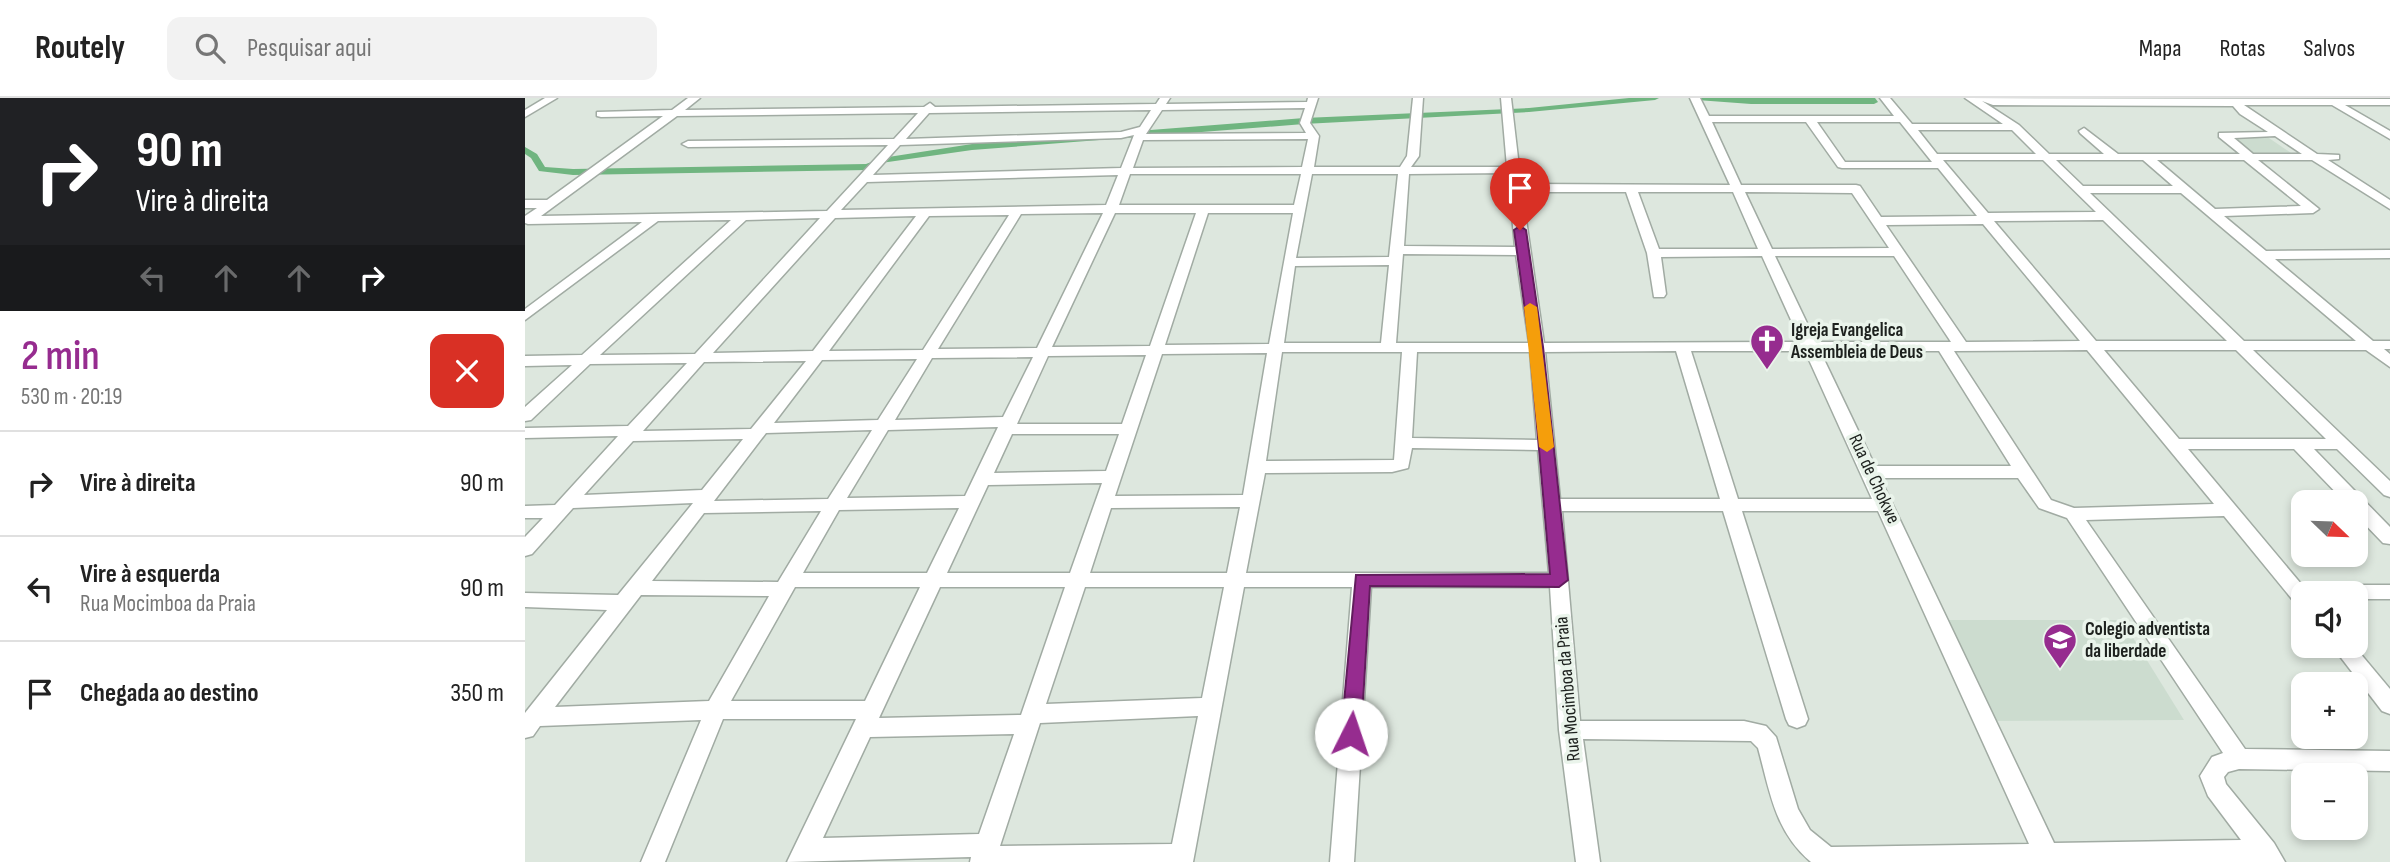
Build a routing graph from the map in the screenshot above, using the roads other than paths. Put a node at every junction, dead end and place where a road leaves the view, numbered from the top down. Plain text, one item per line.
1 (552, 98) edge
2 (695, 98) edge
3 (937, 98) edge
4 (1418, 98) edge
5 (1885, 98) edge
6 (1970, 98) edge
7 (1983, 98) edge
8 (1695, 99) edge
9 (2078, 100) edge
10 (2156, 100) edge
11 (2242, 101) edge
12 (1163, 102) edge
13 (2390, 102) edge
14 (2334, 103) junction
15 (1505, 106) edge
16 (927, 110) junction
17 (525, 114) edge
18 (601, 114) dead end
19 (673, 114) junction
20 (1310, 116) edge
21 (1704, 119) junction
22 (1809, 119) junction
23 (2251, 122) dead end
24 (1906, 123) junction
25 (2015, 127) junction
26 (2084, 131) dead end
27 (1141, 133) junction
28 (2270, 135) junction
29 (2390, 136) edge
30 (895, 141) junction
31 (688, 144) dead end
32 (2317, 157) junction
33 (2116, 158) junction
34 (2147, 158) junction
35 (2250, 158) junction
36 (2303, 158) junction
37 (2335, 158) junction
38 (2045, 159) junction
39 (1937, 161) junction
40 (1307, 169) junction
41 (1404, 169) junction
42 (1515, 170) junction
43 (1126, 171) junction
44 (866, 179) junction
45 (1737, 187) junction
46 (1516, 188) junction
47 (1631, 188) junction
48 (2182, 189) junction
49 (2081, 190) junction
50 (2390, 194) edge
51 (525, 204) edge
52 (550, 204) junction
53 (2390, 205) edge
54 (1111, 209) junction
55 (1299, 209) junction
56 (1203, 210) junction
57 (1017, 211) junction
58 (2212, 213) junction
59 (924, 214) junction
60 (830, 215) junction
61 (743, 216) junction
62 (2107, 216) junction
63 (656, 217) junction
64 (1986, 219) junction
65 (1877, 221) junction
66 (527, 222) edge
67 (1522, 250) junction
68 (1897, 252) junction
69 (1654, 253) junction
70 (1768, 253) junction
71 (2390, 254) edge
72 (1396, 255) junction
73 (2264, 255) junction
74 (1289, 262) junction
75 (1659, 294) dead end
76 (525, 316) edge
77 (2370, 345) junction
78 (2390, 345) edge
79 (1952, 346) junction
80 (2091, 346) junction
81 (2238, 346) junction
82 (1388, 347) junction
83 (1537, 347) junction
84 (1276, 348) junction
85 (1410, 348) junction
86 (1682, 348) junction
87 (1811, 348) junction
88 (1156, 351) junction
89 (1042, 352) junction
90 (927, 355) junction
91 (816, 358) junction
92 (699, 359) junction
93 (585, 360) junction
94 (525, 361) edge
95 (2390, 362) edge
96 (525, 416) edge
97 (885, 425) junction
98 (1007, 426) junction
99 (1130, 429) junction
100 (759, 431) junction
101 (525, 433) edge
102 (632, 433) junction
103 (1404, 443) junction
104 (2298, 443) junction
105 (2172, 444) junction
106 (2340, 444) junction
107 (1546, 446) junction
108 (1257, 467) junction
109 (1871, 472) junction
110 (2023, 472) junction
111 (1114, 477) junction
112 (982, 479) junction
113 (2343, 490) edge
114 (2390, 491) edge
115 (704, 501) junction
116 (971, 502) junction
117 (1105, 502) junction
118 (1250, 502) junction
119 (1730, 503) junction
120 (834, 504) junction
121 (1552, 505) junction
122 (1887, 505) junction
123 (565, 506) junction
124 (2230, 510) junction
125 (525, 512) edge
126 (2073, 514) junction
127 (2382, 521) edge
128 (2390, 538) edge
129 (525, 550) edge
130 (1079, 579) junction
131 (1233, 579) junction
132 (933, 580) junction
133 (1362, 580) junction
134 (1559, 580) junction
135 (786, 584) junction
136 (2291, 584) edge
137 (2390, 592) edge
138 (2368, 593) edge
139 (629, 596) junction
140 (525, 600) edge
141 (2351, 658) edge
142 (2390, 705) edge
143 (1211, 707) junction
144 (716, 710) junction
145 (868, 719) junction
146 (1031, 719) junction
147 (1797, 719) dead end
148 (530, 723) edge
149 (1570, 730) junction
150 (2239, 759) junction
151 (2390, 761) edge
152 (984, 855) edge
153 (2269, 856) edge
154 (1181, 858) edge
155 (799, 859) edge
156 (2049, 859) edge
157 (1829, 861) edge
158 (653, 862) edge
159 (1342, 862) edge
160 (1588, 862) edge

1 - 17 street
2 - 19 street
3 - 16 street
4 - 41 street
5 - 24 street
6 - 25 street
7 - 9 street
8 - 21 street, Rua de Chokwe
9 - 10 street
10 - 11 street
11 - 14 street
11 - 32 street
11 - 37 street
12 - 16 street
12 - 20 street
12 - 27 street
13 - 14 street
14 - 29 street
15 - 42 street, Rua Mocimboa da Praia
16 - 19 street
16 - 30 street
18 - 19 street
19 - 52 street
20 - 27 street
20 - 40 street
21 - 22 street
21 - 45 street, Rua de Chokwe
22 - 24 street
22 - 39 street
23 - 28 street
24 - 25 street
24 - 39 street
25 - 38 street
26 - 33 street
27 - 30 street
27 - 43 street
28 - 35 street
28 - 36 street
30 - 31 street
30 - 44 street
32 - 36 street
32 - 37 street
32 - 53 street
33 - 34 street
33 - 38 street
34 - 35 street
34 - 48 street
35 - 36 street
35 - 58 street
37 - 50 street
38 - 39 street
38 - 49 street
39 - 64 street
40 - 41 street
40 - 43 street
40 - 55 street
41 - 42 street
41 - 72 street
42 - 46 street, Rua Mocimboa da Praia
43 - 44 street
43 - 54 street
44 - 60 street
45 - 47 street
45 - 65 street
45 - 70 street, Rua de Chokwe
46 - 47 street
46 - 67 street, Rua Mocimboa da Praia
47 - 69 street
48 - 49 street
48 - 58 street
49 - 62 street
51 - 52 street
52 - 66 street
54 - 56 street
54 - 57 street
54 - 89 street
55 - 56 street
55 - 74 street
56 - 88 street
57 - 59 street
57 - 90 street
58 - 73 street
59 - 60 street
59 - 91 street
60 - 61 street
60 - 92 street
61 - 63 street
61 - 93 street
62 - 64 street
62 - 81 street
63 - 66 street
63 - 76 street
64 - 65 street
64 - 80 street
65 - 68 street
67 - 72 street
67 - 83 street, Rua Mocimboa da Praia
68 - 70 street
68 - 79 street
69 - 70 street
69 - 75 street
70 - 87 street, Rua de Chokwe
71 - 73 street
72 - 74 street
72 - 82 street
73 - 77 street
74 - 84 street
77 - 78 street
77 - 81 street
77 - 95 street
79 - 80 street
79 - 87 street
79 - 110 street
80 - 81 street
80 - 105 street
81 - 106 street
82 - 84 street
82 - 85 street
83 - 85 street
83 - 86 street
83 - 107 street, Rua Mocimboa da Praia
84 - 88 street
84 - 108 street
85 - 103 street
86 - 87 street
86 - 119 street
87 - 109 street, Rua de Chokwe
88 - 89 street
88 - 99 street
89 - 90 street
89 - 98 street
90 - 91 street
90 - 97 street
91 - 92 street
91 - 100 street
92 - 93 street
92 - 102 street
93 - 94 street
93 - 96 street
97 - 98 street
97 - 100 street
97 - 120 street
98 - 99 street
98 - 112 street
99 - 111 street
100 - 102 street
100 - 115 street
101 - 102 street
102 - 123 street
103 - 107 street
103 - 108 street
104 - 105 street
104 - 106 street
104 - 113 street
105 - 124 street
106 - 114 street
107 - 121 street, Rua Mocimboa da Praia
108 - 118 street
109 - 110 street
109 - 122 street, Rua de Chokwe
110 - 126 street
111 - 112 street
111 - 117 street
112 - 116 street
115 - 120 street
115 - 123 street
115 - 139 street
116 - 120 street
116 - 132 street
117 - 118 street
117 - 130 street
118 - 131 street
119 - 121 street
119 - 122 street
119 - 147 street
120 - 135 street
121 - 134 street, Rua Mocimboa da Praia
122 - 156 street, Rua de Chokwe
123 - 125 street
123 - 129 street
124 - 126 street
124 - 136 street
126 - 150 street
127 - 128 street
130 - 131 street
130 - 132 street
130 - 146 street
131 - 133 street
131 - 143 street
132 - 135 street
132 - 145 street
133 - 134 street
133 - 159 street
134 - 149 street, Rua Mocimboa da Praia
135 - 139 street
135 - 144 street
137 - 138 street
139 - 140 street
139 - 148 street
141 - 142 street
143 - 146 street
143 - 154 street
144 - 145 street
144 - 148 street
144 - 158 street
145 - 146 street
145 - 155 street
146 - 152 street
149 - 157 street
149 - 160 street, Rua Mocimboa da Praia
150 - 151 street
150 - 153 street
152 - 154 street
152 - 155 street
153 - 156 street
156 - 157 street

